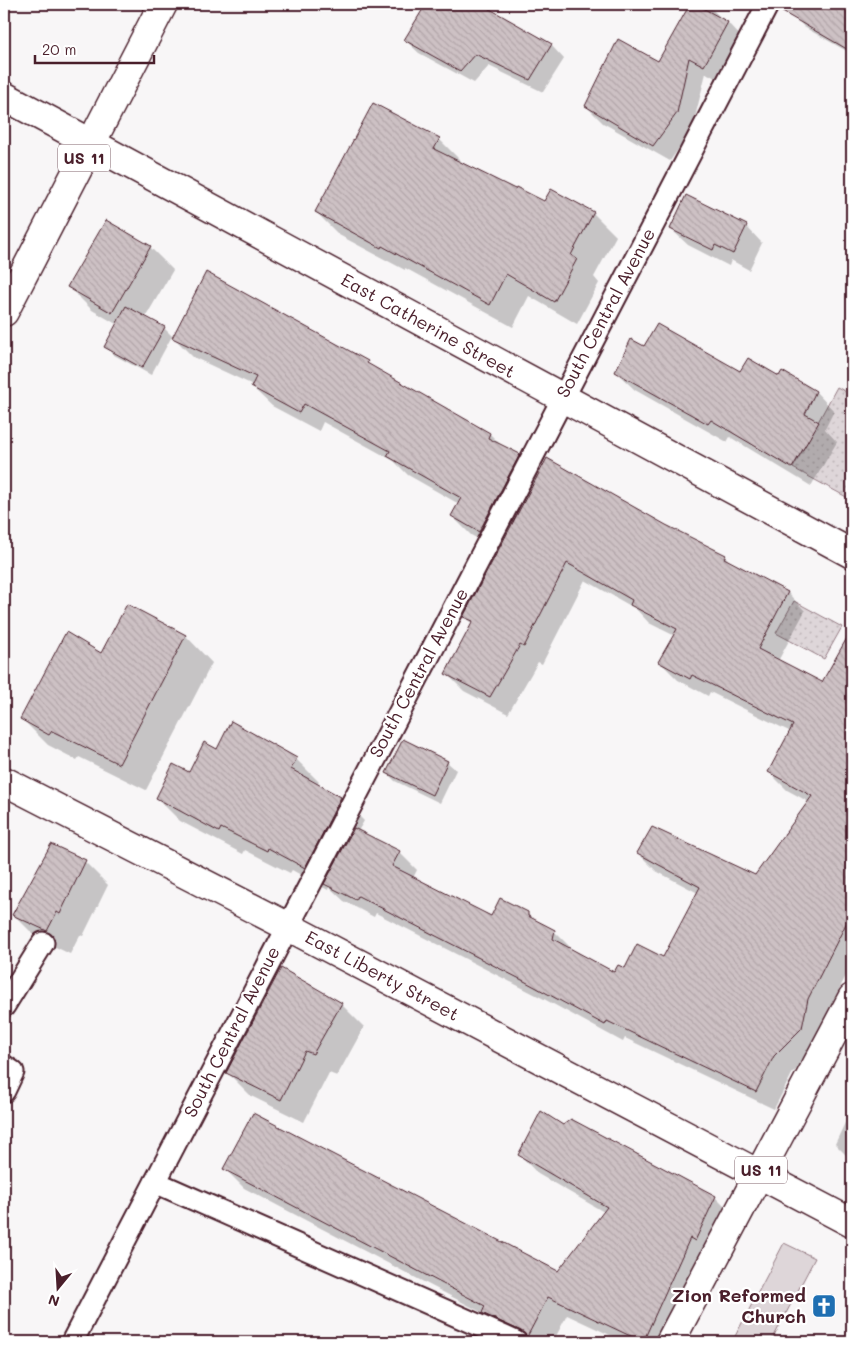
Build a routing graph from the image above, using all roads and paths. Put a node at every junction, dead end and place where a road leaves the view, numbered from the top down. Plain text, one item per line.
1 (163, 4) edge
2 (768, 4) edge
3 (4, 96) edge
4 (92, 143) junction
5 (4, 312) edge
6 (562, 398) junction
7 (852, 554) edge
8 (4, 781) edge
9 (287, 926) junction
10 (43, 944) dead end
11 (852, 998) edge
12 (4, 1006) edge
13 (4, 1066) edge
14 (4, 1091) edge
15 (759, 1174) junction
16 (155, 1182) junction
17 (852, 1223) edge
18 (72, 1342) edge
19 (516, 1342) edge
20 (670, 1342) edge

1 - 4 street, US 11
2 - 6 lane, South Central Avenue
3 - 4 street, East Catherine Street
4 - 5 street, US 11
4 - 6 street, East Catherine Street
6 - 7 street, East Catherine Street
6 - 9 lane, South Central Avenue
8 - 9 street, East Liberty Street
9 - 15 street, East Liberty Street
9 - 16 lane, South Central Avenue
10 - 12 lane
11 - 15 street, US 11
13 - 14 lane
15 - 17 street, East Liberty Street
15 - 20 street, US 11
16 - 18 lane, South Central Avenue
16 - 19 lane

